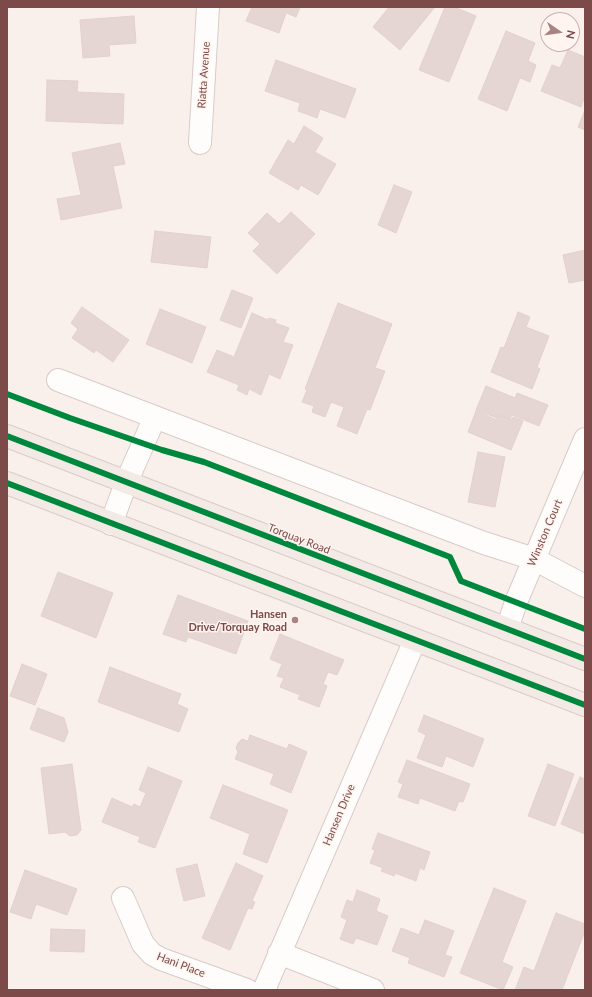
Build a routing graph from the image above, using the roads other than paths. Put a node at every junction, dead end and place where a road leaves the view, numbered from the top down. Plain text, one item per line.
1 (208, 7) edge
2 (200, 143) dead end
3 (58, 380) dead end
4 (155, 417) junction
5 (7, 436) edge
6 (585, 439) edge
7 (7, 483) edge
8 (126, 483) junction
9 (111, 524) junction
10 (534, 559) junction
11 (585, 586) edge
12 (507, 629) junction
13 (415, 640) junction
14 (585, 659) edge
15 (585, 705) edge
16 (123, 898) dead end
17 (279, 953) junction
18 (247, 990) edge
19 (264, 990) edge
20 (373, 990) edge

1 - 2 street, Riatta Avenue
3 - 4 street
4 - 8 street
4 - 10 street
5 - 8 main road, Torquay Road
6 - 10 street, Winston Court
7 - 9 main road
8 - 9 street
8 - 12 main road, Torquay Road
9 - 13 main road
10 - 11 street
10 - 12 street, Winston Court
12 - 14 main road, Torquay Road
13 - 15 main road
13 - 17 street, Hansen Drive
16 - 18 street, Hani Place
17 - 19 street, Hansen Drive
17 - 20 street

